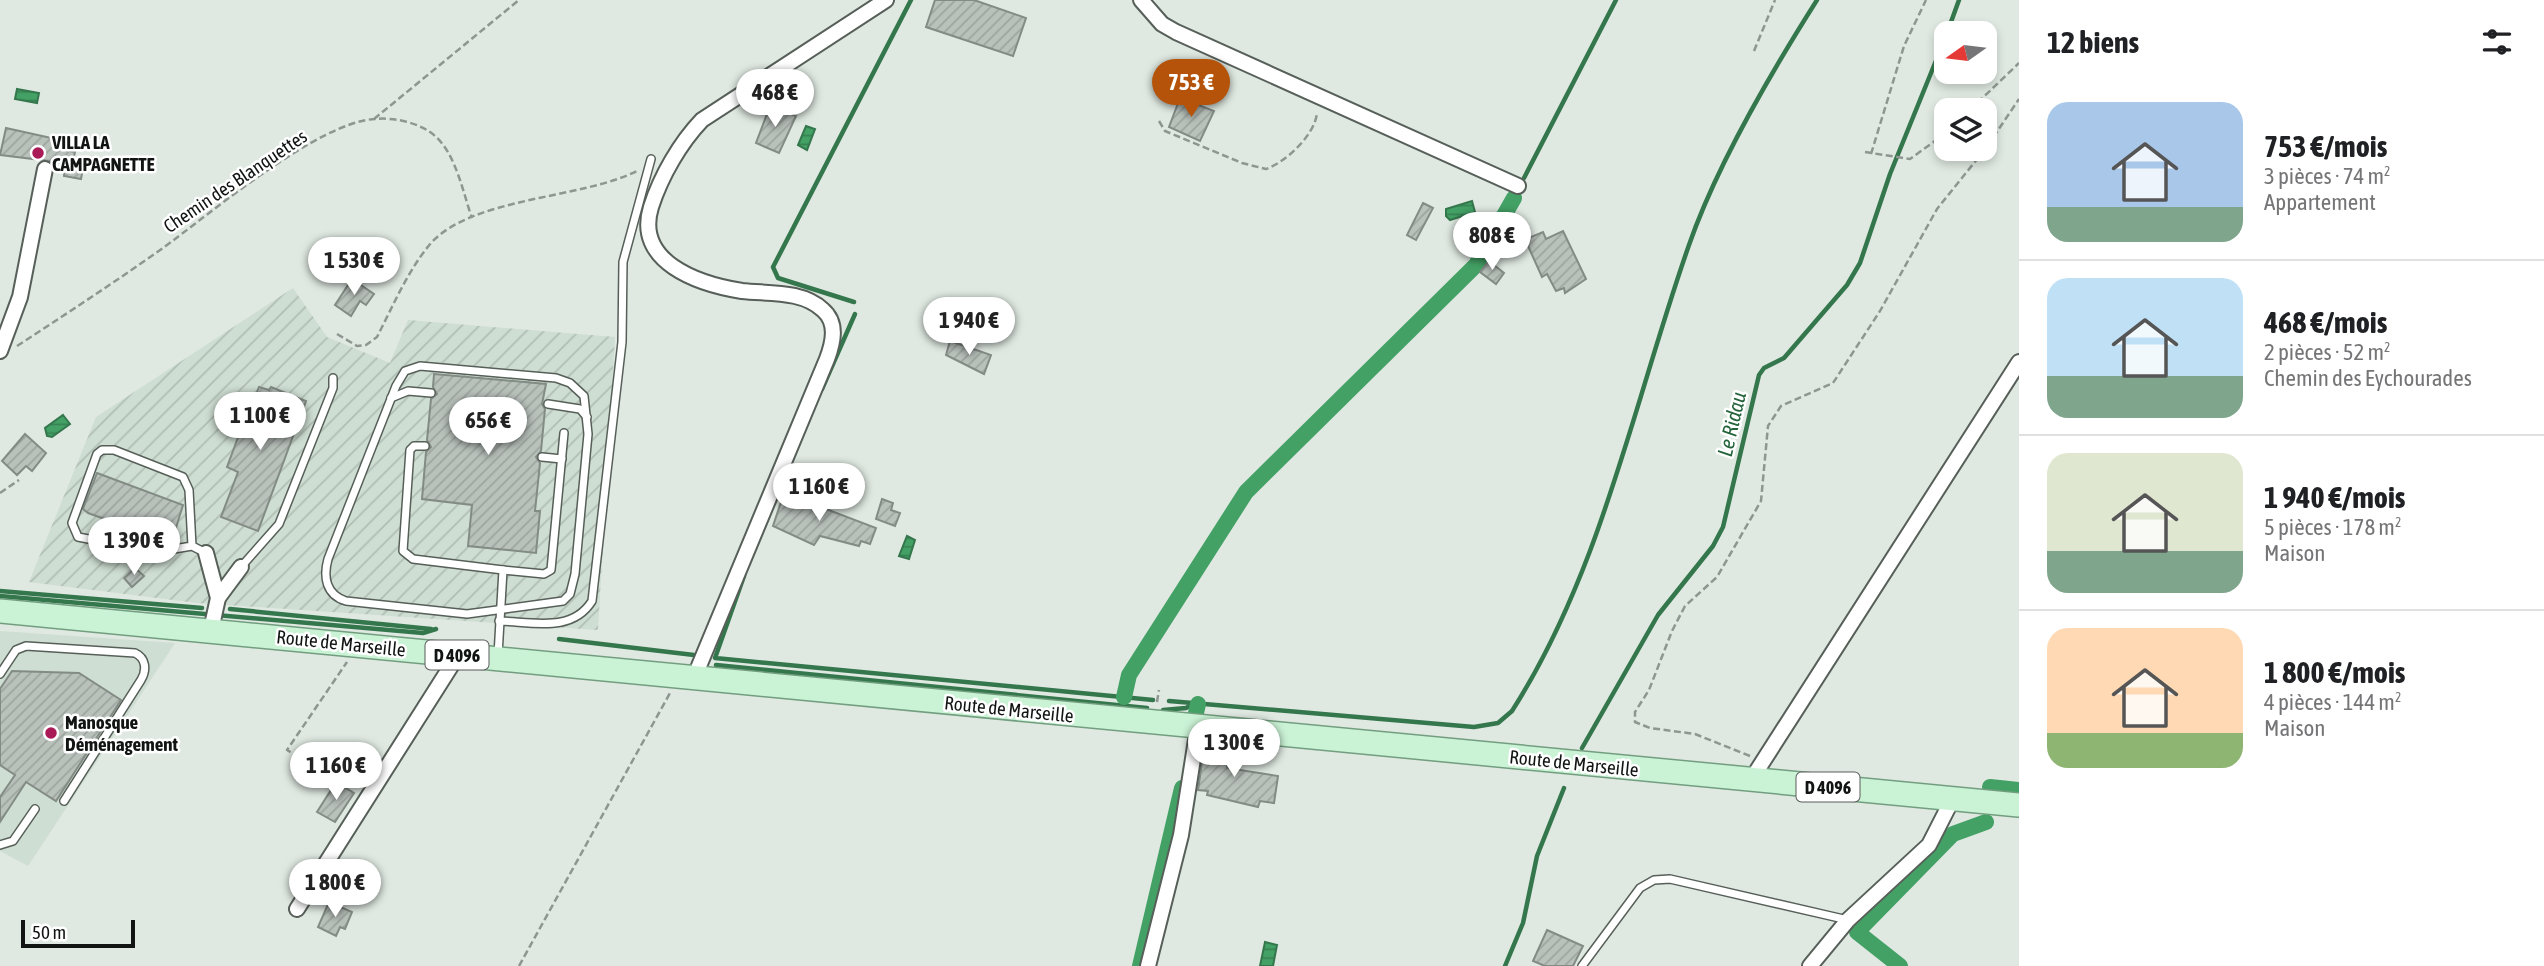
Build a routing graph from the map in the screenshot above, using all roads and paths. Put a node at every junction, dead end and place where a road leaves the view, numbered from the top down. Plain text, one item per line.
1 (519, 0) edge
2 (886, 0) edge
3 (1141, 0) edge
4 (1775, 0) edge
5 (1926, 0) edge
6 (1754, 51) dead end
7 (2019, 63) edge
8 (1310, 92) junction
9 (1983, 98) edge
10 (2019, 99) edge
11 (374, 118) junction
12 (1159, 121) dead end
13 (1934, 142) edge
14 (1865, 152) dead end
15 (1871, 153) junction
16 (651, 159) joint
17 (45, 169) dead end
18 (1518, 186) dead end
19 (472, 218) junction
20 (337, 334) dead end
21 (6, 350) edge
22 (2019, 362) edge
23 (333, 378) dead end
24 (431, 393) dead end
25 (391, 398) junction
26 (548, 404) dead end
27 (589, 425) junction
28 (564, 433) dead end
29 (425, 446) dead end
30 (542, 457) dead end
31 (562, 459) junction
32 (19, 480) dead end
33 (0, 493) edge
34 (192, 546) junction
35 (206, 553) joint
36 (241, 567) joint
37 (503, 569) junction
38 (218, 598) junction
39 (500, 608) junction
40 (0, 611) edge
41 (499, 621) junction
42 (211, 630) junction
43 (359, 645) junction
44 (458, 655) junction
45 (498, 659) junction
46 (0, 674) edge
47 (686, 677) junction
48 (1198, 727) junction
49 (1757, 770) junction
50 (327, 773) dead end
51 (1953, 799) junction
52 (64, 801) dead end
53 (2019, 805) edge
54 (35, 809) dead end
55 (0, 845) edge
56 (297, 909) dead end
57 (1848, 920) junction
58 (519, 966) edge
59 (1148, 966) edge
60 (1582, 966) edge
61 (1810, 966) edge

1 - 11 path
2 - 47 street
3 - 8 street
4 - 6 path
5 - 15 path
7 - 9 path
8 - 12 path
8 - 18 street
10 - 49 path
11 - 19 path, Chemin des Blanquettes
11 - 21 path, Chemin des Blanquettes
13 - 15 path
14 - 15 path
16 - 19 path
16 - 41 lane
17 - 21 street
19 - 20 path
22 - 49 street
23 - 36 lane
24 - 25 lane
25 - 27 lane
25 - 39 lane
26 - 27 lane
27 - 39 lane
28 - 31 lane
29 - 37 lane
30 - 31 lane
31 - 37 lane
32 - 33 path
34 - 34 lane
34 - 35 lane
35 - 38 street
36 - 38 street
37 - 39 lane
38 - 42 street
39 - 41 lane
40 - 42 main road, Route de Marseille / D 4096
41 - 45 lane
42 - 43 main road, Route de Marseille / D 4096
43 - 44 main road, Route de Marseille / D 4096
43 - 50 path
44 - 45 main road, Route de Marseille / D 4096
44 - 56 street
45 - 47 main road, Route de Marseille / D 4096
46 - 52 lane
47 - 48 main road, Route de Marseille / D 4096
47 - 58 path
48 - 49 main road, Route de Marseille / D 4096
48 - 59 street
49 - 51 main road, Route de Marseille / D 4096
51 - 53 main road, Route de Marseille / D 4096
51 - 57 street
54 - 55 lane
57 - 60 lane
57 - 61 street

